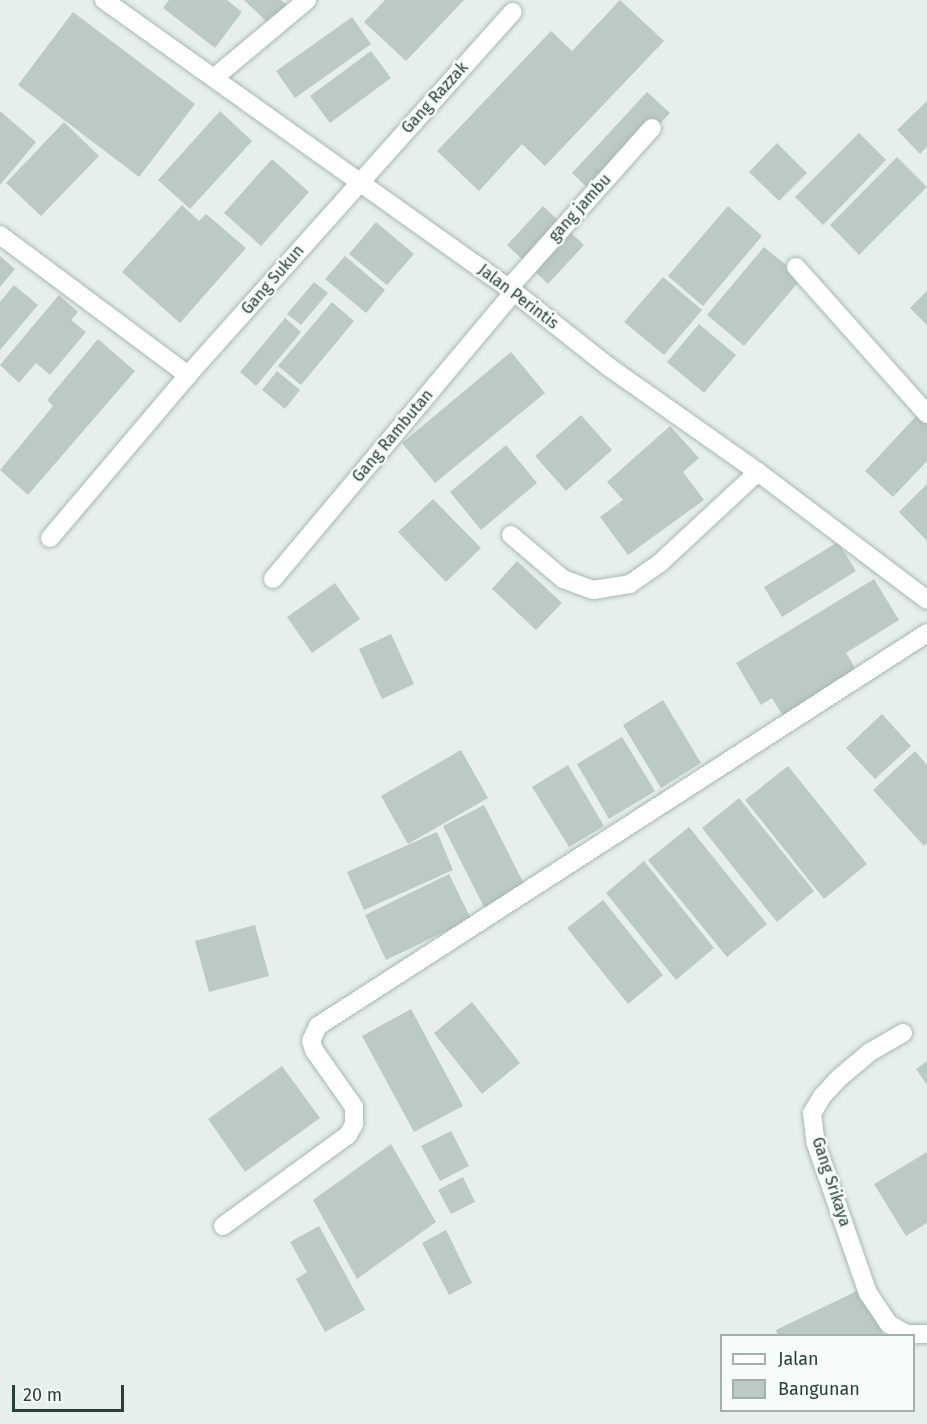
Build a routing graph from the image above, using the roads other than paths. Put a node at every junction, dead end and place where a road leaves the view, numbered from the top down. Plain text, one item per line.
1 (104, 0) edge
2 (307, 0) edge
3 (512, 12) dead end
4 (215, 77) junction
5 (652, 128) dead end
6 (358, 183) junction
7 (0, 235) edge
8 (796, 267) dead end
9 (511, 290) junction
10 (188, 375) junction
11 (927, 414) edge
12 (758, 472) junction
13 (511, 536) dead end
14 (50, 538) dead end
15 (273, 579) dead end
16 (927, 600) edge
17 (927, 633) edge
18 (903, 1033) dead end
19 (223, 1226) dead end
20 (927, 1334) edge

1 - 4 street, Jalan Perintis
2 - 4 street
3 - 6 street, Gang Razzak
4 - 6 street, Jalan Perintis
5 - 9 street, gang jambu
6 - 9 street, Jalan Perintis
6 - 10 street, Gang Sukun
7 - 10 street
8 - 11 street
9 - 12 street, Jalan Perintis
9 - 15 street, Gang Rambutan
10 - 14 street, Gang Sukun
12 - 13 street
12 - 16 street, Jalan Perintis
17 - 19 street
18 - 20 street, Gang Srikaya

